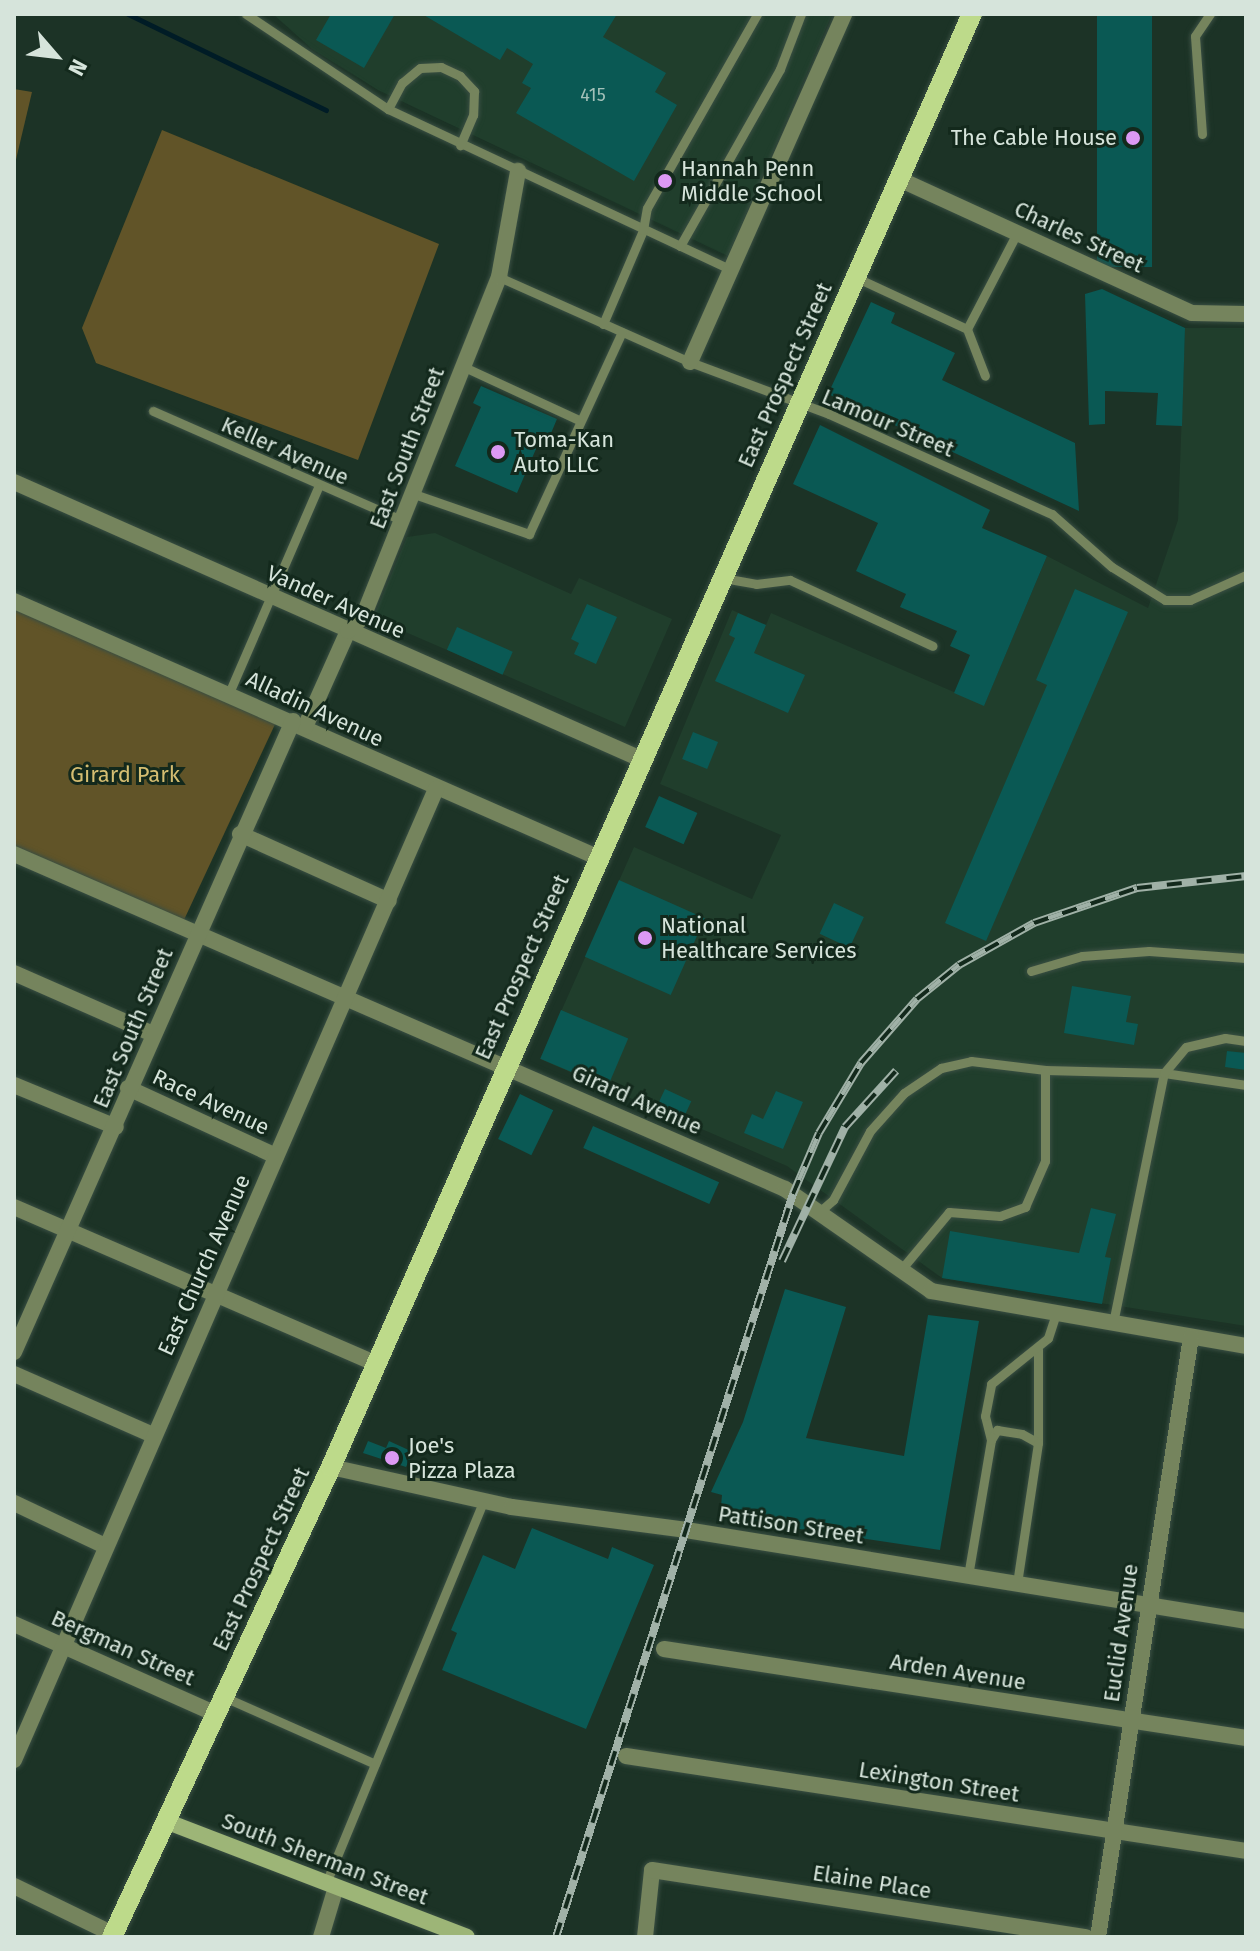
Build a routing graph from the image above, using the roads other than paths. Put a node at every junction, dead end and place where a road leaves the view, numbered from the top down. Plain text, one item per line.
1 (246, 14) edge
2 (757, 14) edge
3 (801, 14) edge
4 (844, 14) edge
5 (972, 14) edge
6 (1210, 14) edge
7 (388, 109) junction
8 (1202, 134) dead end
9 (460, 145) junction
10 (518, 171) junction
11 (899, 179) junction
12 (643, 230) junction
13 (1017, 233) junction
14 (680, 246) junction
15 (731, 270) junction
16 (499, 277) junction
17 (855, 277) junction
18 (1246, 314) edge
19 (603, 324) junction
20 (967, 329) junction
21 (622, 332) junction
22 (690, 362) junction
23 (462, 366) junction
24 (985, 376) dead end
25 (797, 405) junction
26 (153, 411) dead end
27 (579, 420) junction
28 (14, 482) edge
29 (318, 487) junction
30 (414, 494) junction
31 (404, 521) junction
32 (1246, 575) edge
33 (723, 578) junction
34 (271, 598) junction
35 (14, 601) edge
36 (348, 631) junction
37 (933, 646) dead end
38 (229, 693) junction
39 (299, 724) junction
40 (641, 759) junction
41 (436, 789) junction
42 (240, 834) junction
43 (14, 854) edge
44 (597, 857) junction
45 (389, 901) junction
46 (196, 934) junction
47 (1246, 958) edge
48 (1031, 971) dead end
49 (14, 973) edge
50 (350, 997) junction
51 (153, 1034) junction
52 (1246, 1041) edge
53 (505, 1065) junction
54 (1045, 1070) junction
55 (1164, 1073) junction
56 (14, 1085) edge
57 (1246, 1085) edge
58 (128, 1088) junction
59 (116, 1127) junction
60 (276, 1156) junction
61 (14, 1207) edge
62 (818, 1213) junction
63 (71, 1232) junction
64 (899, 1272) junction
65 (218, 1292) junction
66 (1056, 1313) junction
67 (1113, 1323) junction
68 (1191, 1337) junction
69 (1246, 1346) edge
70 (1038, 1349) junction
71 (14, 1352) edge
72 (376, 1364) junction
73 (14, 1374) edge
74 (153, 1435) junction
75 (991, 1440) junction
76 (1038, 1443) junction
77 (331, 1467) junction
78 (485, 1497) junction
79 (14, 1503) edge
80 (105, 1546) junction
81 (968, 1576) junction
82 (1017, 1584) junction
83 (1146, 1605) junction
84 (1246, 1621) edge
85 (14, 1624) edge
86 (64, 1646) junction
87 (664, 1649) dead end
88 (218, 1705) junction
89 (1130, 1720) junction
90 (1246, 1738) edge
91 (626, 1756) dead end
92 (14, 1759) edge
93 (375, 1764) junction
94 (168, 1822) junction
95 (1115, 1831) junction
96 (1246, 1851) edge
97 (331, 1885) junction
98 (14, 1886) edge
99 (113, 1935) edge
100 (321, 1937) edge
101 (467, 1937) edge
102 (645, 1937) edge
103 (1086, 1937) edge
104 (1098, 1937) edge

1 - 7 lane
2 - 12 lane
3 - 14 lane
4 - 15 street
5 - 11 main road, East Prospect Street
6 - 8 lane
7 - 9 lane
7 - 9 lane
9 - 10 lane
10 - 12 lane
10 - 16 street, East South Street
11 - 13 street, Charles Street
11 - 17 main road, East Prospect Street
12 - 14 lane
12 - 19 lane
13 - 18 street, Charles Street
13 - 20 lane
14 - 15 lane
15 - 22 street
16 - 19 lane, Lamour Street
16 - 23 street, East South Street
17 - 20 lane
17 - 25 main road, East Prospect Street
19 - 21 lane, Lamour Street
20 - 24 lane
21 - 22 lane, Lamour Street
21 - 27 lane
22 - 25 lane, Lamour Street
23 - 27 lane
23 - 30 street, East South Street
25 - 32 lane, Lamour Street
25 - 33 main road, East Prospect Street
26 - 29 lane, Keller Avenue
27 - 30 lane
28 - 34 street, Vander Avenue
29 - 31 lane, Keller Avenue
29 - 34 lane
30 - 31 street, East South Street
31 - 36 street, East South Street
33 - 37 lane
33 - 40 main road, East Prospect Street
34 - 36 street, Vander Avenue
34 - 38 lane
35 - 38 street, Alladin Avenue
36 - 39 street, East South Street
36 - 40 street, Vander Avenue
38 - 39 street, Alladin Avenue
39 - 41 street, Alladin Avenue
39 - 42 street, East South Street
40 - 44 main road, East Prospect Street
41 - 44 street, Alladin Avenue
41 - 45 street, East Church Avenue
42 - 45 street
42 - 46 street, East South Street
43 - 46 street, Girard Avenue
44 - 53 main road, East Prospect Street
45 - 50 street, East Church Avenue
46 - 50 street, Girard Avenue
46 - 51 street, East South Street
47 - 48 lane
49 - 51 street
50 - 53 street, Girard Avenue
50 - 60 street, East Church Avenue
51 - 58 street, East South Street
52 - 55 lane
53 - 62 street, Girard Avenue
53 - 72 main road, East Prospect Street
54 - 55 lane
54 - 62 lane
54 - 64 lane
55 - 57 lane
55 - 67 lane
56 - 59 street
58 - 59 street, East South Street
58 - 60 street, Race Avenue
59 - 63 street, East South Street
60 - 65 street, East Church Avenue
61 - 63 street
62 - 64 street, Girard Avenue
63 - 65 street
63 - 71 street, East South Street
64 - 66 street, Girard Avenue
65 - 72 street
65 - 74 street, East Church Avenue
66 - 67 street, Girard Avenue
66 - 70 lane
67 - 68 street, Girard Avenue
68 - 69 street, Girard Avenue
68 - 83 street, Euclid Avenue
70 - 75 lane
70 - 76 lane
72 - 77 main road, East Prospect Street
73 - 74 street
74 - 80 street, East Church Avenue
75 - 76 lane
75 - 81 lane
76 - 82 lane
77 - 78 street, Pattison Street
77 - 88 main road, East Prospect Street
78 - 81 street, Pattison Street
78 - 93 lane
79 - 80 street
80 - 86 street, East Church Avenue
81 - 82 street, Pattison Street
82 - 83 street, Pattison Street
83 - 84 street, Pattison Street
83 - 89 street, Euclid Avenue
85 - 86 street, Bergman Street
86 - 88 street, Bergman Street
86 - 92 street, East Church Avenue
87 - 89 street, Arden Avenue
88 - 93 lane
88 - 94 main road, East Prospect Street
89 - 90 street, Arden Avenue
89 - 95 street, Euclid Avenue
91 - 95 street, Lexington Street
93 - 97 lane
94 - 97 main road, South Sherman Street
94 - 99 main road, East Prospect Street
95 - 96 street, Lexington Street
95 - 104 street, Euclid Avenue
97 - 100 street
97 - 101 main road, South Sherman Street
98 - 99 street
102 - 103 street, Elaine Place

